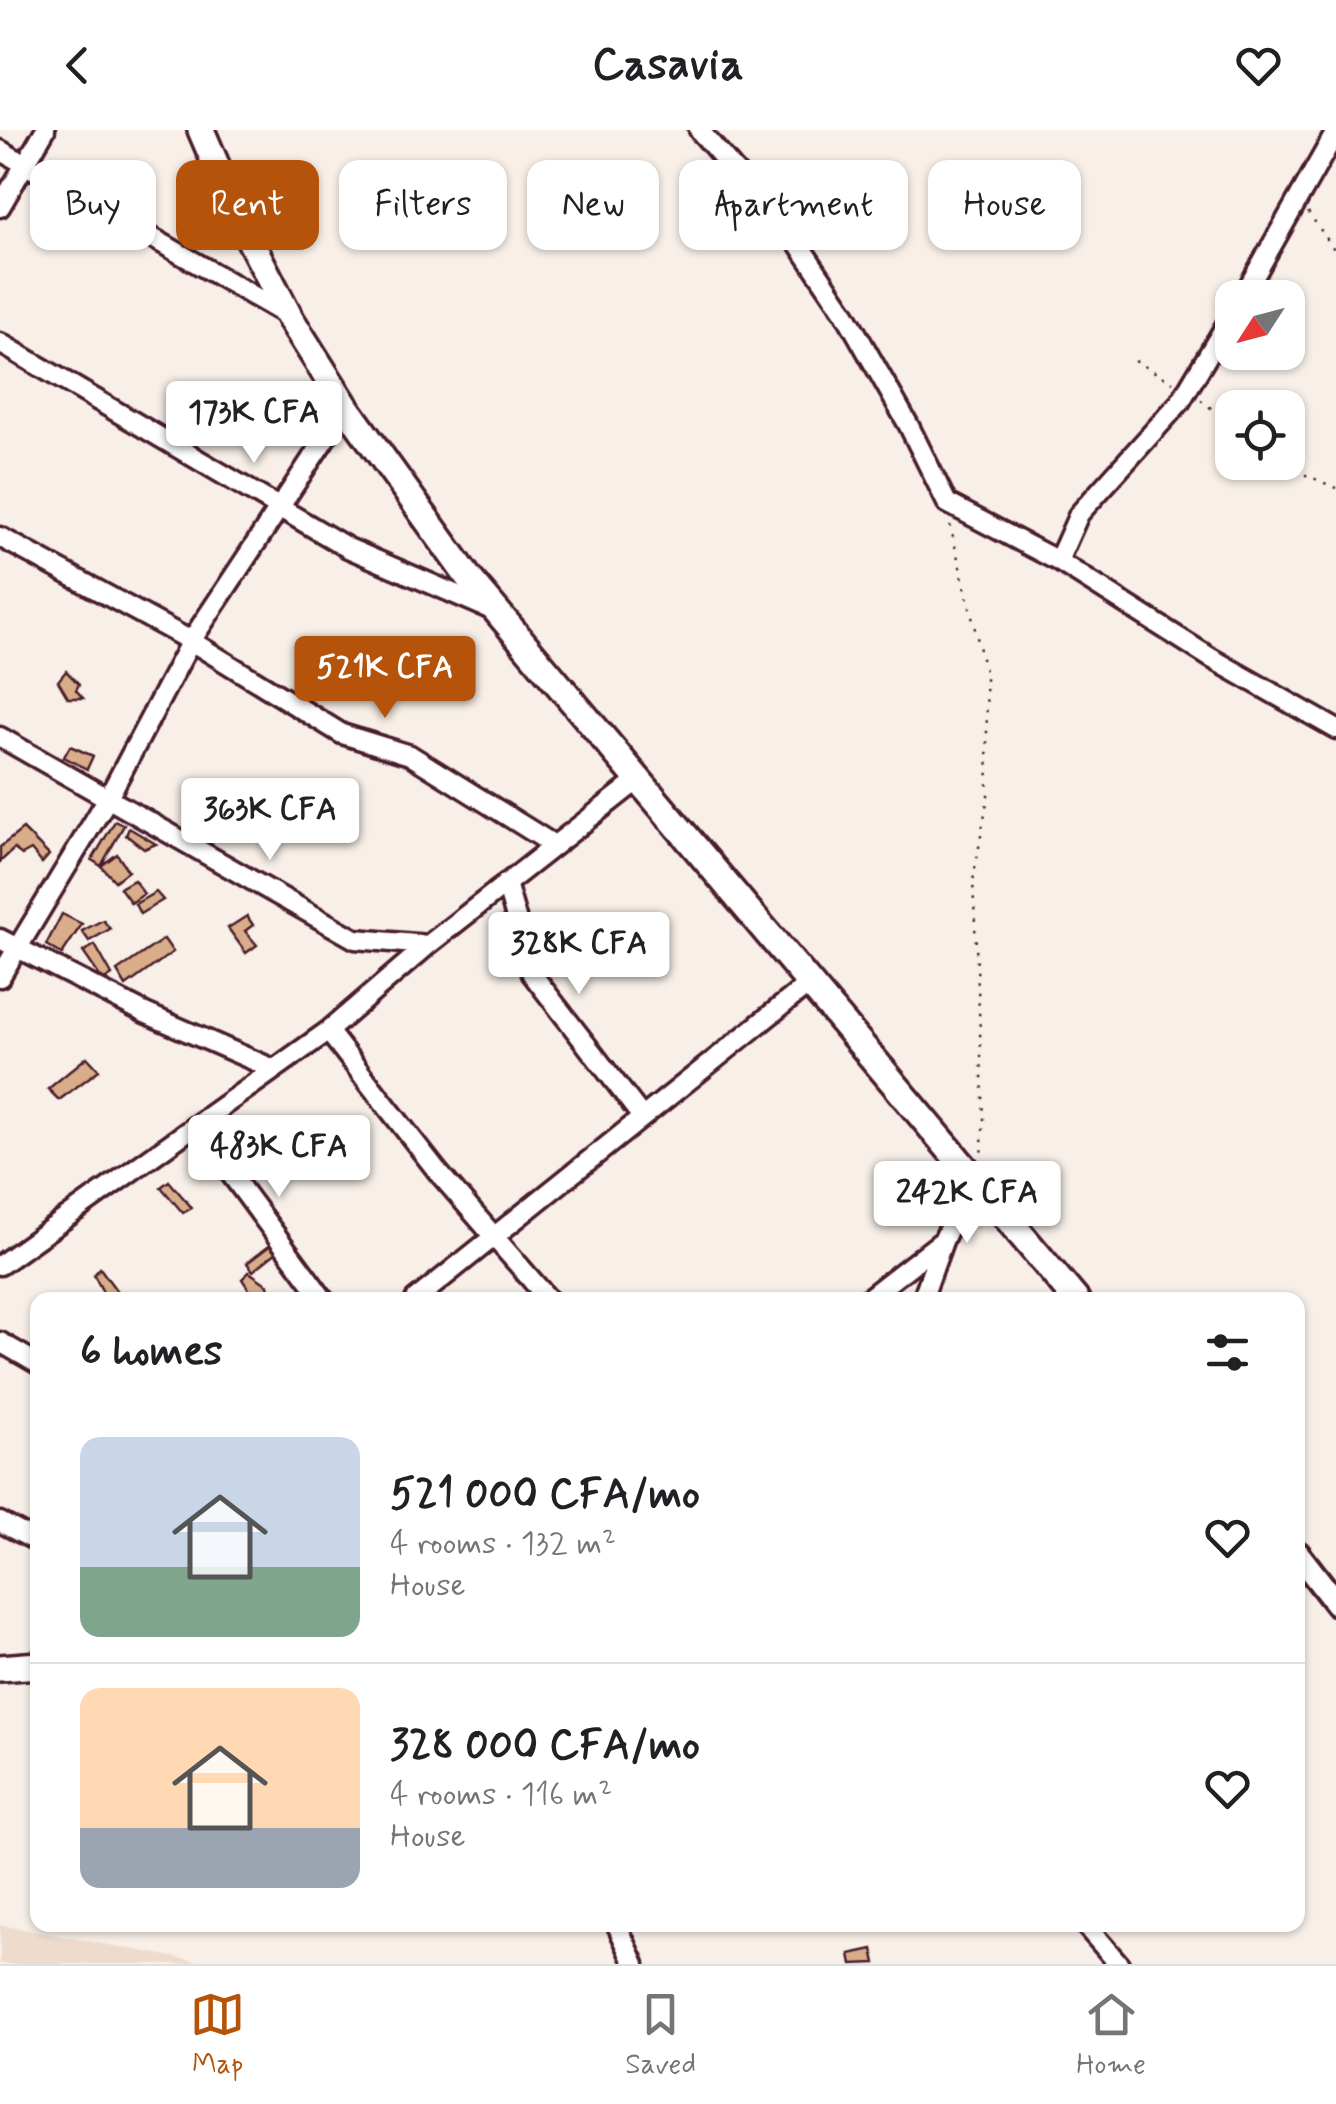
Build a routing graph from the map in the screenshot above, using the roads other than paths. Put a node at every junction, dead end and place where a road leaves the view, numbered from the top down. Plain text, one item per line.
1 (45, 130) edge
2 (200, 130) edge
3 (698, 130) edge
4 (1336, 132) edge
5 (0, 150) edge
6 (24, 164) junction
7 (0, 207) edge
8 (1252, 280) edge
9 (290, 318) junction
10 (0, 343) edge
11 (1215, 343) edge
12 (346, 406) junction
13 (276, 507) junction
14 (0, 536) edge
15 (1058, 561) junction
16 (497, 612) junction
17 (190, 641) junction
18 (1336, 729) edge
19 (0, 737) edge
20 (638, 780) junction
21 (108, 798) junction
22 (554, 845) junction
23 (506, 884) junction
24 (0, 939) edge
25 (428, 945) junction
26 (18, 948) junction
27 (0, 977) edge
28 (810, 983) junction
29 (328, 1031) junction
30 (271, 1068) junction
31 (642, 1116) junction
32 (196, 1127) junction
33 (974, 1176) junction
34 (496, 1237) junction
35 (943, 1241) junction
36 (0, 1265) edge
37 (318, 1292) edge
38 (425, 1292) edge
39 (542, 1292) edge
40 (876, 1292) edge
41 (925, 1292) edge
42 (1069, 1292) edge
43 (0, 1342) edge
44 (30, 1359) edge
45 (0, 1522) edge
46 (30, 1538) edge
47 (1305, 1578) edge
48 (1336, 1604) edge
49 (30, 1666) edge
50 (0, 1668) edge
51 (620, 1932) edge
52 (1090, 1932) edge
53 (636, 1964) edge
54 (1119, 1964) edge

1 - 6 street
2 - 9 highway
3 - 15 street
4 - 8 street
5 - 6 street
6 - 7 street
6 - 9 street
9 - 12 highway
10 - 13 street
11 - 15 street
12 - 13 street
12 - 16 highway
13 - 16 street
13 - 17 street
14 - 17 street
15 - 18 street
16 - 20 highway
17 - 21 street
17 - 22 street
19 - 21 street
20 - 22 street
20 - 28 highway
21 - 25 street
21 - 26 street
22 - 23 street
23 - 25 street
23 - 31 street
24 - 26 street
25 - 29 street
26 - 27 street
26 - 30 street
28 - 31 street
28 - 33 highway
29 - 30 street
29 - 34 street
30 - 32 street
31 - 34 street
32 - 36 street
32 - 37 street
33 - 35 street
33 - 42 highway
34 - 38 street
34 - 39 street
35 - 40 street
35 - 41 street
43 - 44 street
45 - 46 street
47 - 48 main road
49 - 50 highway
51 - 53 street
52 - 54 street

